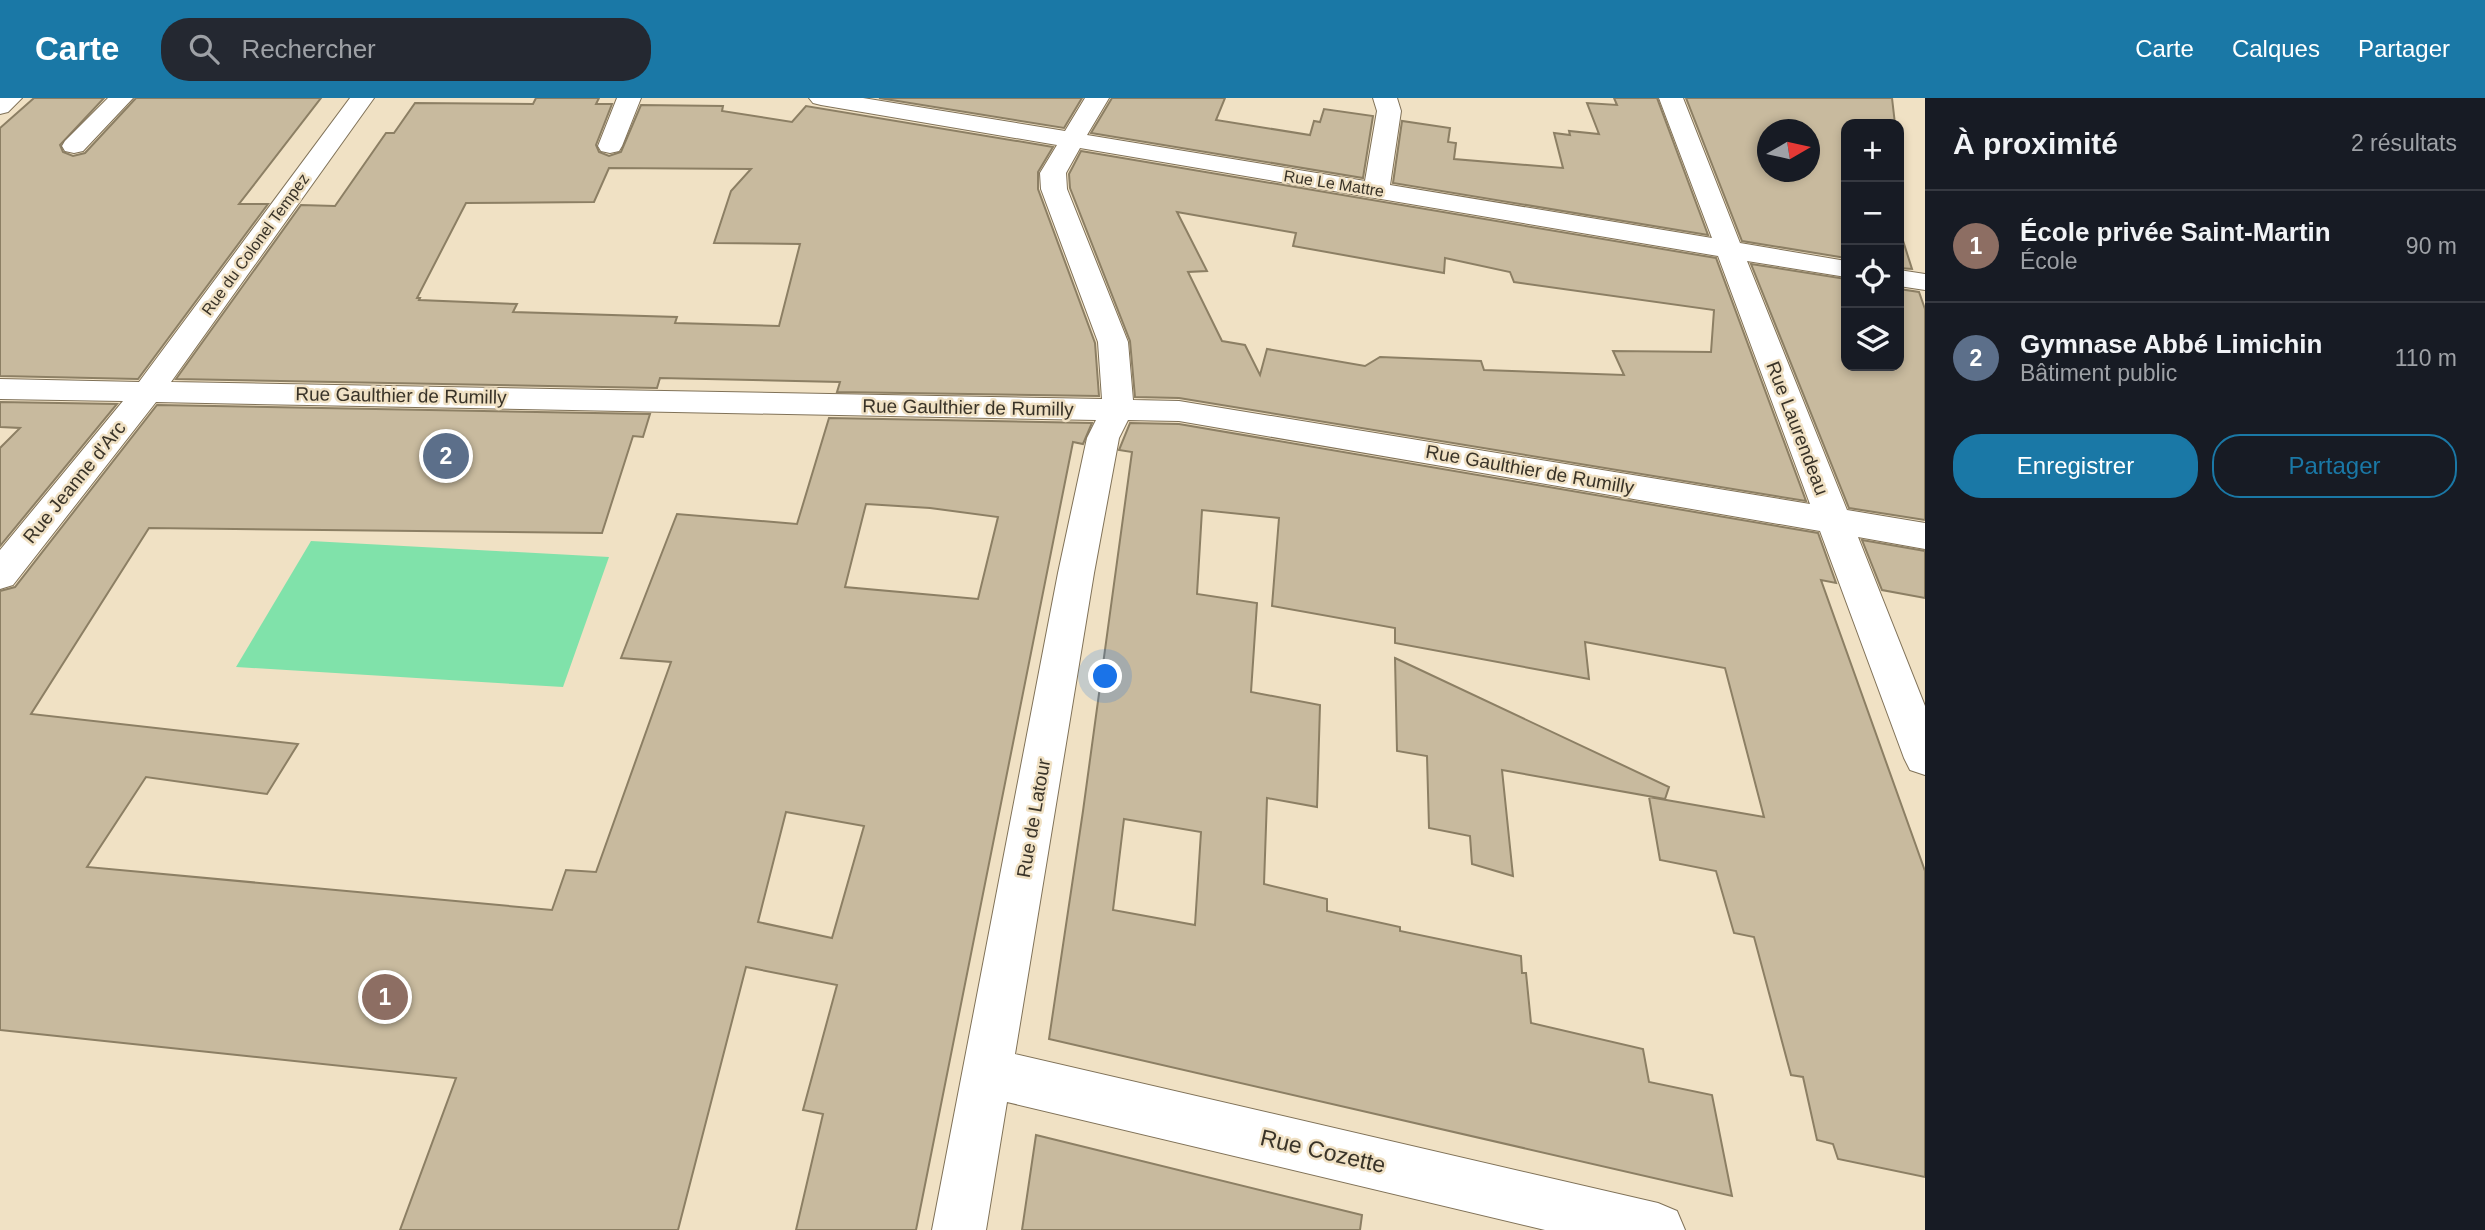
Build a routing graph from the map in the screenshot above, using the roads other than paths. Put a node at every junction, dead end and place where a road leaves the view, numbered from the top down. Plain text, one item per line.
1 (10, 98) edge
2 (121, 98) edge
3 (362, 98) edge
4 (629, 98) edge
5 (821, 98) edge
6 (1097, 98) edge
7 (1385, 98) edge
8 (1671, 98) edge
9 (0, 107) edge
10 (1073, 140) junction
11 (74, 146) dead end
12 (610, 146) dead end
13 (1376, 190) junction
14 (1730, 249) junction
15 (1841, 268) edge
16 (1904, 279) edge
17 (1925, 282) edge
18 (0, 389) edge
19 (149, 390) junction
20 (1118, 409) junction
21 (1834, 522) junction
22 (1925, 536) edge
23 (0, 575) edge
24 (1925, 758) edge
25 (987, 1072) junction
26 (959, 1230) edge
27 (1658, 1230) edge

1 - 9 street
2 - 11 street
3 - 19 street, Rue du Colonel Tempez
4 - 12 street
5 - 10 street, Rue Le Mattre
6 - 10 street
7 - 13 street
8 - 14 street, Rue Laurendeau
10 - 13 street, Rue Le Mattre
10 - 20 street
13 - 14 street, Rue Le Mattre
14 - 15 street, Rue Le Mattre
14 - 21 street, Rue Laurendeau
16 - 17 street
18 - 19 street, Rue Gaulthier de Rumilly
19 - 20 street, Rue Gaulthier de Rumilly
19 - 23 street, Rue Jeanne d'Arc
20 - 21 street, Rue Gaulthier de Rumilly
20 - 25 street, Rue de Latour
21 - 22 street, Rue Gaulthier de Rumilly
21 - 24 street, Rue Laurendeau
25 - 26 street, Rue de Latour
25 - 27 street, Rue Cozette

